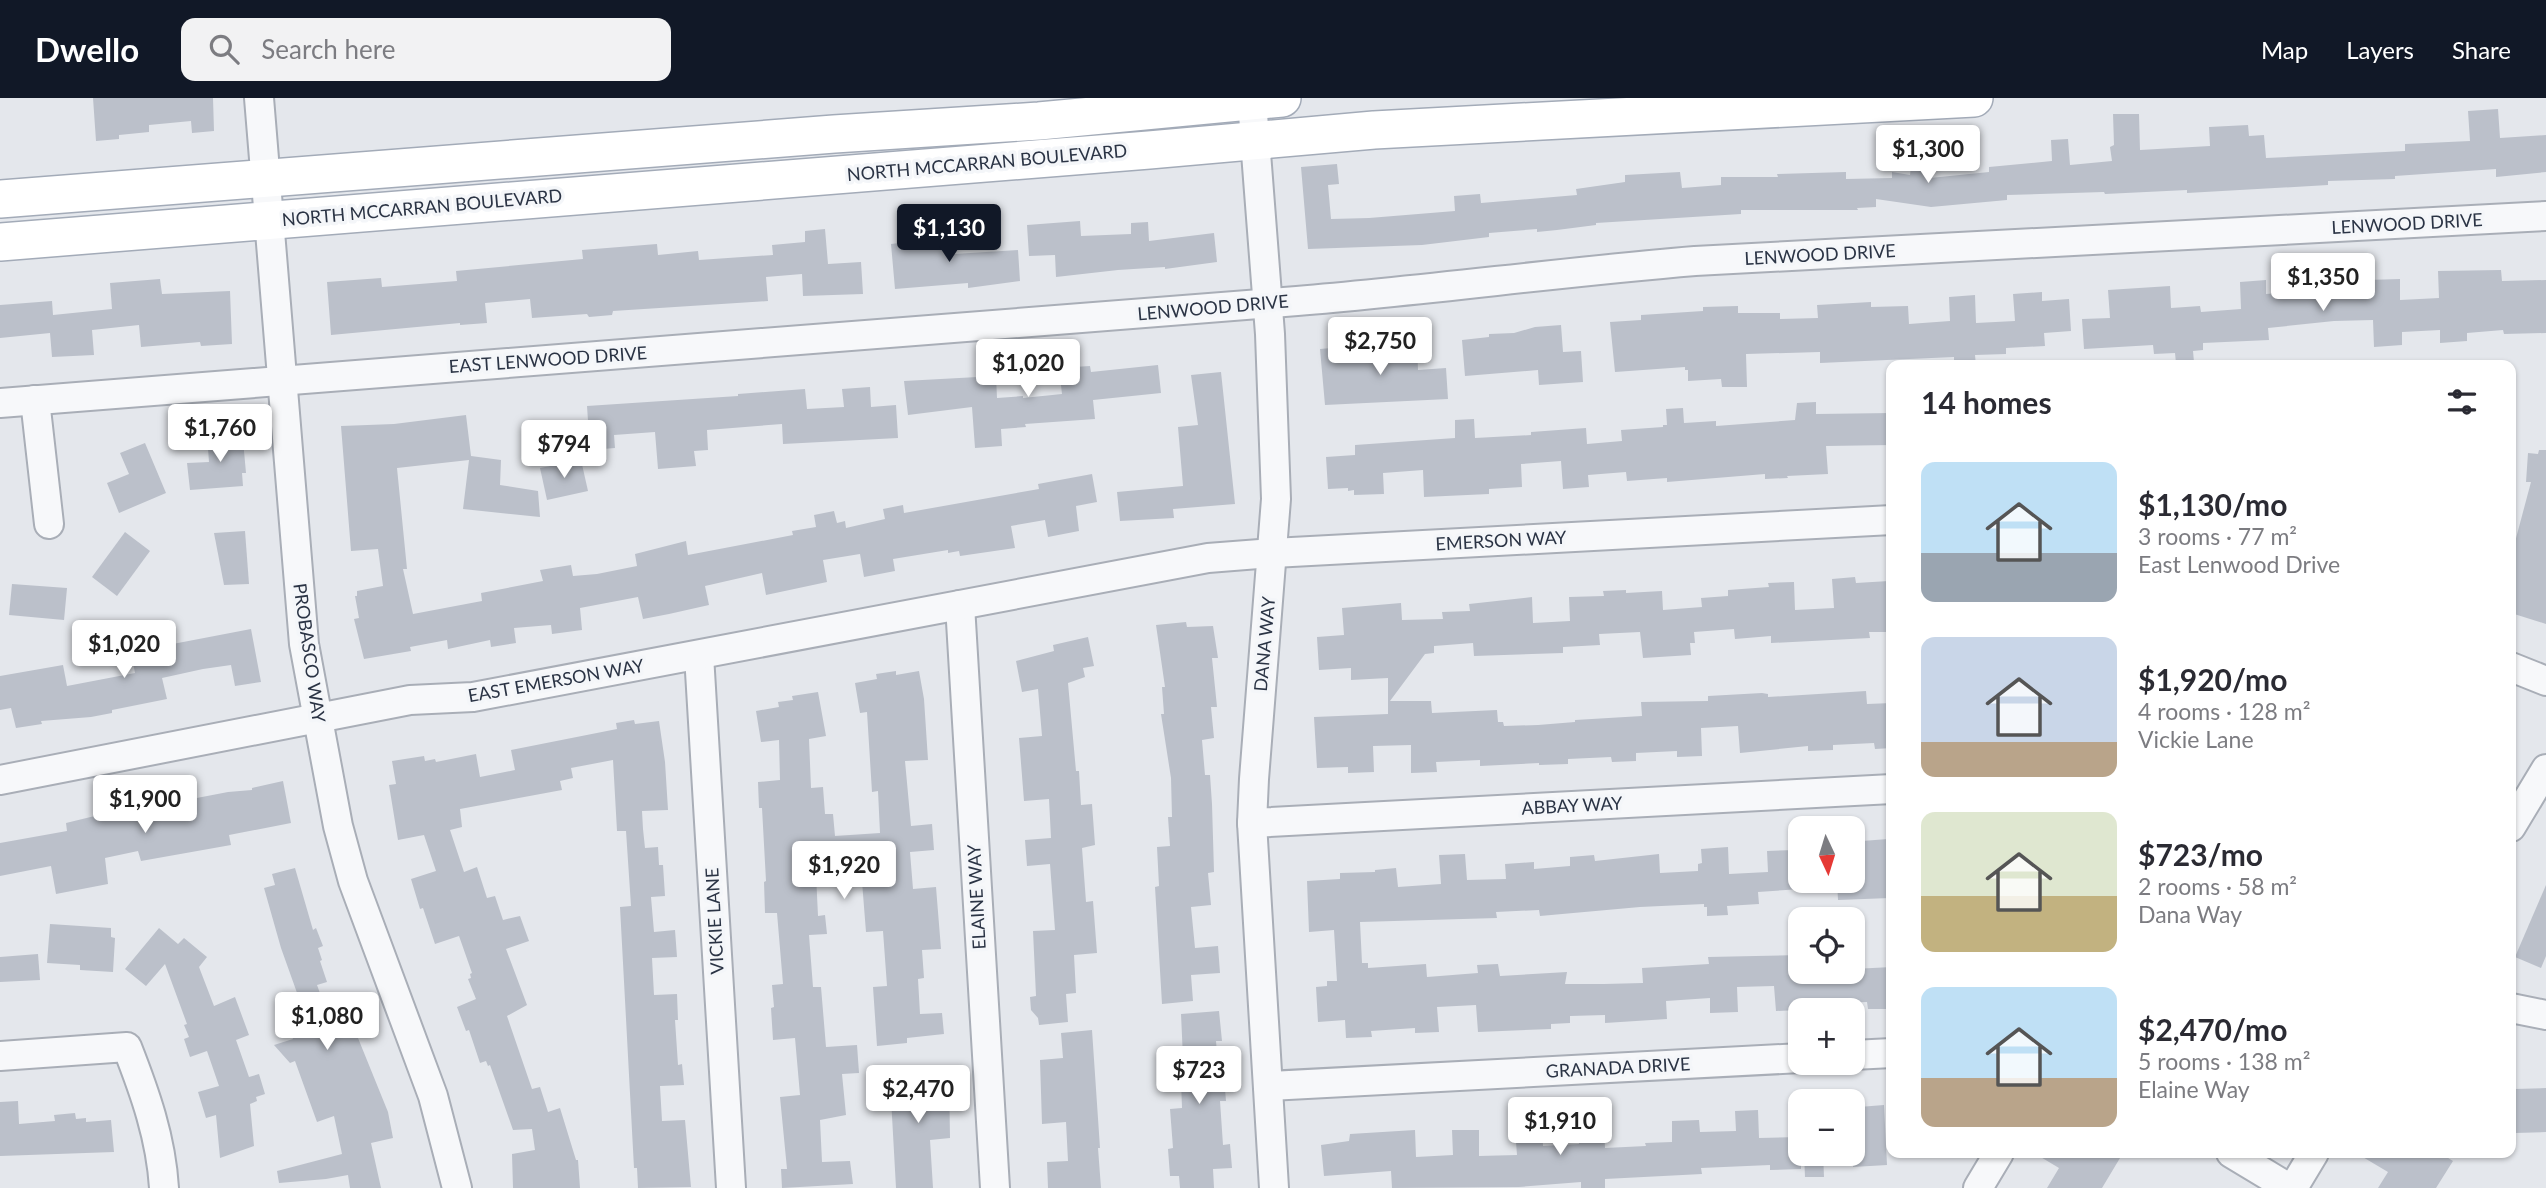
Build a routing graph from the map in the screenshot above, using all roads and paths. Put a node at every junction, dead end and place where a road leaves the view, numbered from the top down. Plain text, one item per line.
1 (259, 98) edge
2 (1975, 98) edge
3 (1267, 99) edge
4 (1255, 140) junction
5 (266, 179) junction
6 (0, 200) edge
7 (2546, 216) edge
8 (269, 220) junction
9 (0, 242) edge
10 (1269, 304) junction
11 (1095, 317) joint
12 (282, 381) junction
13 (36, 400) junction
14 (0, 403) edge
15 (1886, 520) edge
16 (49, 524) dead end
17 (1273, 553) junction
18 (1112, 576) joint
19 (960, 605) junction
20 (699, 655) junction
21 (2516, 669) edge
22 (2546, 681) edge
23 (318, 719) junction
24 (2546, 769) edge
25 (0, 780) edge
26 (1886, 789) edge
27 (2516, 819) edge
28 (1252, 823) junction
29 (2516, 1009) edge
30 (2546, 1016) edge
31 (1886, 1053) edge
32 (1865, 1054) edge
33 (0, 1055) edge
34 (1788, 1059) edge
35 (1268, 1086) junction
36 (1996, 1158) edge
37 (2240, 1158) edge
38 (2311, 1158) edge
39 (164, 1188) edge
40 (457, 1188) edge
41 (731, 1188) edge
42 (995, 1188) edge
43 (1274, 1188) edge
44 (1978, 1188) edge
45 (2291, 1188) edge

1 - 5 street, PROBASCO WAY
2 - 4 main road, NORTH MCCARRAN BOULEVARD
3 - 4 street, DANA WAY
3 - 5 main road
4 - 8 main road, NORTH MCCARRAN BOULEVARD
4 - 10 street, DANA WAY
5 - 6 main road
5 - 8 street, PROBASCO WAY
7 - 10 street, LENWOOD DRIVE
8 - 9 main road, NORTH MCCARRAN BOULEVARD
8 - 12 street, PROBASCO WAY
10 - 11 street, LENWOOD DRIVE
10 - 17 street, DANA WAY
11 - 12 street, EAST LENWOOD DRIVE
12 - 13 street, EAST LENWOOD DRIVE
12 - 23 street, PROBASCO WAY
13 - 14 street, EAST LENWOOD DRIVE
13 - 16 street
15 - 17 street, EMERSON WAY
17 - 18 street, EMERSON WAY
17 - 28 street, DANA WAY
18 - 19 street, EAST EMERSON WAY
19 - 20 street, EAST EMERSON WAY
19 - 42 street, ELAINE WAY
20 - 23 street, EAST EMERSON WAY
20 - 41 street, VICKIE LANE
21 - 22 street
23 - 25 street, EAST EMERSON WAY
23 - 40 street, PROBASCO WAY
24 - 27 street
26 - 28 street, ABBAY WAY
28 - 35 street, DANA WAY
29 - 30 street
31 - 32 street
33 - 39 street
34 - 35 street, GRANADA DRIVE
35 - 43 street, DANA WAY
36 - 44 street
37 - 45 street
38 - 45 street

